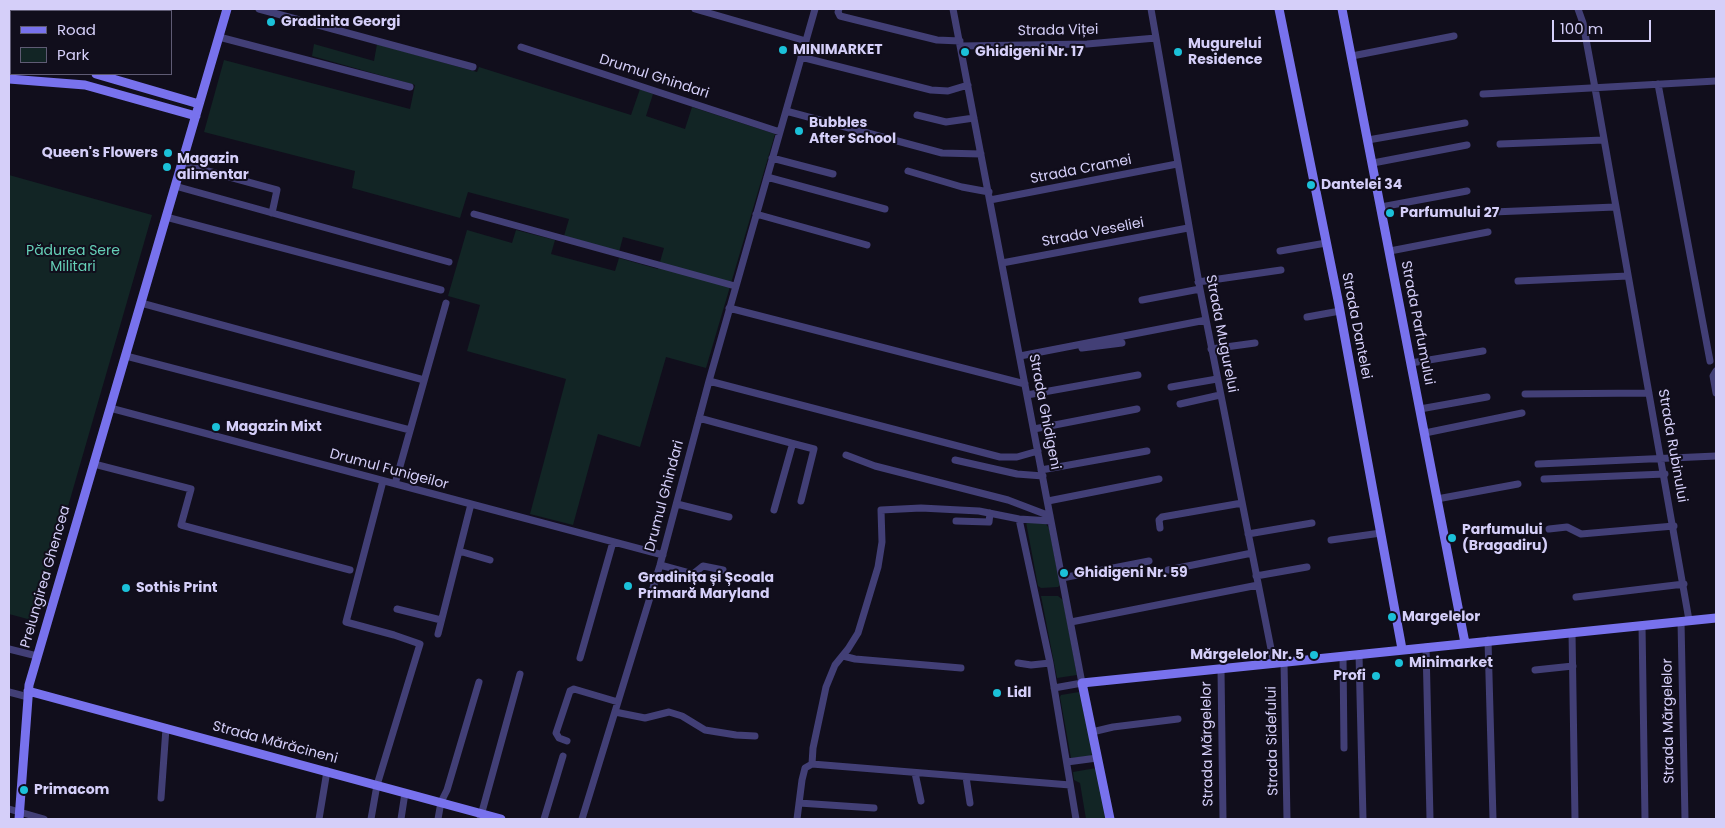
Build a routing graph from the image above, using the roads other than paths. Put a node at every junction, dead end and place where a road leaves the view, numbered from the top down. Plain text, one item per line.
1 (227, 9) edge
2 (260, 9) edge
3 (695, 9) edge
4 (816, 9) edge
5 (839, 9) edge
6 (954, 9) edge
7 (1151, 9) edge
8 (1279, 9) edge
9 (1342, 9) edge
10 (1578, 9) edge
11 (1454, 36) dead end
12 (219, 37) junction
13 (1156, 38) junction
14 (806, 41) junction
15 (960, 43) junction
16 (520, 47) dead end
17 (1352, 56) junction
18 (801, 57) junction
19 (473, 67) dead end
20 (99, 75) edge
21 (9, 79) edge
22 (1716, 81) edge
23 (1658, 84) junction
24 (968, 86) junction
25 (410, 88) dead end
26 (1595, 88) junction
27 (1483, 94) dead end
28 (199, 104) junction
29 (786, 111) junction
30 (917, 115) dead end
31 (196, 116) junction
32 (974, 118) junction
33 (1465, 123) dead end
34 (780, 132) junction
35 (1368, 140) junction
36 (1604, 140) junction
37 (1500, 144) dead end
38 (1468, 145) dead end
39 (981, 154) junction
40 (772, 158) junction
41 (1372, 163) junction
42 (182, 164) junction
43 (1177, 164) junction
44 (908, 171) dead end
45 (833, 174) dead end
46 (766, 177) junction
47 (175, 186) junction
48 (1467, 191) dead end
49 (989, 196) junction
50 (1381, 207) junction
51 (1616, 207) junction
52 (885, 209) dead end
53 (1493, 212) dead end
54 (272, 213) junction
55 (474, 214) dead end
56 (756, 214) junction
57 (166, 217) junction
58 (1188, 228) junction
59 (1488, 232) dead end
60 (1326, 243) junction
61 (867, 244) dead end
62 (1280, 251) dead end
63 (1390, 251) junction
64 (449, 262) dead end
65 (1002, 263) junction
66 (1281, 270) dead end
67 (1628, 276) junction
68 (1518, 281) dead end
69 (735, 286) junction
70 (1199, 286) junction
71 (441, 290) dead end
72 (1142, 300) dead end
73 (141, 303) junction
74 (446, 303) dead end
75 (729, 308) junction
76 (1340, 311) junction
77 (1307, 317) dead end
78 (1206, 320) junction
79 (1255, 343) dead end
80 (1122, 344) dead end
81 (1211, 349) junction
82 (1483, 351) dead end
83 (126, 356) junction
84 (1020, 358) junction
85 (1710, 361) dead end
86 (1411, 363) junction
87 (1716, 371) edge
88 (1138, 375) dead end
89 (1217, 378) junction
90 (424, 380) junction
91 (709, 381) junction
92 (1025, 384) junction
93 (1171, 387) dead end
94 (1650, 393) junction
95 (1716, 393) edge
96 (1525, 394) dead end
97 (1027, 395) junction
98 (1220, 396) junction
99 (1487, 397) dead end
100 (1180, 404) dead end
101 (110, 408) junction
102 (1136, 409) dead end
103 (1420, 409) junction
104 (1522, 413) dead end
105 (699, 418) junction
106 (1034, 429) junction
107 (410, 430) junction
108 (1424, 433) junction
109 (791, 443) junction
110 (1038, 451) junction
111 (1148, 451) dead end
112 (846, 455) dead end
113 (1716, 456) edge
114 (1662, 458) junction
115 (955, 460) dead end
116 (94, 464) junction
117 (1538, 464) dead end
118 (1042, 473) junction
119 (1665, 474) junction
120 (1159, 479) dead end
121 (1544, 479) dead end
122 (383, 481) junction
123 (395, 484) junction
124 (1518, 484) dead end
125 (1437, 499) junction
126 (801, 501) dead end
127 (1048, 501) junction
128 (1242, 503) junction
129 (471, 504) junction
130 (677, 504) junction
131 (774, 510) dead end
132 (990, 513) junction
133 (729, 518) dead end
134 (1051, 518) junction
135 (1019, 519) junction
136 (956, 521) dead end
137 (1312, 523) dead end
138 (1674, 526) junction
139 (1160, 528) dead end
140 (1550, 529) dead end
141 (1381, 533) junction
142 (1248, 534) junction
143 (1331, 540) dead end
144 (613, 542) junction
145 (459, 552) junction
146 (1252, 552) junction
147 (663, 555) junction
148 (490, 560) dead end
149 (1149, 561) dead end
150 (660, 565) junction
151 (1307, 567) dead end
152 (350, 570) dead end
153 (722, 570) dead end
154 (1168, 570) dead end
155 (1256, 576) junction
156 (1062, 578) junction
157 (1684, 584) junction
158 (1258, 585) junction
159 (1576, 596) dead end
160 (397, 608) dead end
161 (1716, 618) edge
162 (441, 620) junction
163 (1685, 621) junction
164 (1070, 622) junction
165 (1642, 625) junction
166 (1572, 632) junction
167 (438, 634) dead end
168 (1488, 640) junction
169 (1465, 643) junction
170 (1426, 647) junction
171 (9, 649) edge
172 (1402, 649) junction
173 (1359, 654) junction
174 (37, 656) junction
175 (842, 656) junction
176 (1343, 656) junction
177 (580, 658) dead end
178 (1284, 662) junction
179 (1018, 663) dead end
180 (1050, 663) junction
181 (1274, 664) junction
182 (1573, 666) junction
183 (961, 668) dead end
184 (1222, 670) junction
185 (1535, 670) dead end
186 (520, 674) dead end
187 (480, 682) dead end
188 (1082, 683) junction
189 (1054, 688) junction
190 (9, 692) edge
191 (28, 694) junction
192 (618, 702) junction
193 (615, 712) junction
194 (1178, 719) dead end
195 (166, 728) junction
196 (1092, 732) junction
197 (755, 736) dead end
198 (567, 741) dead end
199 (1344, 748) dead end
200 (563, 756) dead end
201 (1097, 758) junction
202 (1067, 762) junction
203 (808, 766) junction
204 (327, 771) junction
205 (916, 773) junction
206 (966, 777) junction
207 (376, 785) junction
208 (1070, 785) junction
209 (405, 793) junction
210 (161, 798) dead end
211 (921, 801) dead end
212 (441, 802) junction
213 (799, 803) junction
214 (970, 803) dead end
215 (874, 808) dead end
216 (9, 809) edge
217 (20, 816) edge
218 (480, 816) edge
219 (44, 819) edge
220 (319, 819) edge
221 (371, 819) edge
222 (401, 819) edge
223 (438, 819) edge
224 (500, 819) edge
225 (544, 819) edge
226 (582, 819) edge
227 (797, 819) edge
228 (1076, 819) edge
229 (1110, 819) edge
230 (1223, 819) edge
231 (1286, 819) edge
232 (1363, 819) edge
233 (1430, 819) edge
234 (1493, 819) edge
235 (1575, 819) edge
236 (1645, 819) edge
237 (1685, 819) edge

1 - 12 street, Prelungirea Ghencea
2 - 19 street
3 - 14 street
4 - 14 street, Drumul Ghindari
5 - 15 street
6 - 15 street, Strada Ghidigeni
7 - 13 street, Strada Mugurelui
8 - 60 street, Strada Dantelei
9 - 17 street, Strada Parfumului
10 - 26 street, Strada Rubinului
11 - 17 street
12 - 25 street
12 - 28 street, Prelungirea Ghencea
13 - 15 street, Strada Viței
13 - 43 street, Strada Mugurelui
14 - 18 street, Drumul Ghindari
15 - 24 street, Strada Ghidigeni
16 - 34 street, Drumul Ghindari
17 - 35 street, Strada Parfumului
18 - 24 street
18 - 29 street, Drumul Ghindari
20 - 28 street
21 - 31 street
22 - 23 street
23 - 26 street
23 - 85 street
24 - 32 street, Strada Ghidigeni
26 - 27 street
26 - 36 street, Strada Rubinului
28 - 31 street, Prelungirea Ghencea
29 - 34 street, Drumul Ghindari
29 - 39 street
30 - 32 street
31 - 42 street, Prelungirea Ghencea
32 - 39 street, Strada Ghidigeni
33 - 35 street
34 - 40 street, Drumul Ghindari
35 - 41 street, Strada Parfumului
36 - 37 street
36 - 51 street, Strada Rubinului
38 - 41 street
39 - 49 street, Strada Ghidigeni
40 - 45 street
40 - 46 street, Drumul Ghindari
41 - 50 street, Strada Parfumului
42 - 47 street, Prelungirea Ghencea
42 - 54 street
43 - 49 street, Strada Cramei
43 - 58 street, Strada Mugurelui
44 - 49 street
46 - 52 street
46 - 56 street, Drumul Ghindari
47 - 54 street
47 - 57 street, Prelungirea Ghencea
48 - 50 street
49 - 65 street, Strada Ghidigeni
50 - 63 street, Strada Parfumului
51 - 53 street
51 - 67 street, Strada Rubinului
54 - 64 street
55 - 69 street
56 - 61 street
56 - 69 street, Drumul Ghindari
57 - 71 street
57 - 73 street, Prelungirea Ghencea
58 - 65 street, Strada Veseliei
58 - 70 street, Strada Mugurelui
59 - 63 street
60 - 62 street
60 - 76 street, Strada Dantelei
63 - 86 street, Strada Parfumului
65 - 84 street, Strada Ghidigeni
66 - 70 street
67 - 68 street
67 - 94 street, Strada Rubinului
69 - 75 street, Drumul Ghindari
70 - 72 street
70 - 78 street, Strada Mugurelui
73 - 83 street, Prelungirea Ghencea
73 - 90 street
74 - 90 street
75 - 91 street, Drumul Ghindari
75 - 92 street
76 - 77 street
76 - 141 street, Strada Dantelei
78 - 81 street, Strada Mugurelui
78 - 84 street
79 - 81 street
80 - 84 street
81 - 89 street, Strada Mugurelui
82 - 86 street
83 - 101 street, Prelungirea Ghencea
83 - 107 street
84 - 92 street, Strada Ghidigeni
86 - 103 street, Strada Parfumului
87 - 95 street
88 - 97 street
89 - 93 street
89 - 98 street, Strada Mugurelui
90 - 107 street
91 - 105 street, Drumul Ghindari
91 - 110 street
92 - 97 street, Strada Ghidigeni
94 - 96 street
94 - 114 street, Strada Rubinului
97 - 106 street, Strada Ghidigeni
98 - 100 street
98 - 128 street, Strada Mugurelui
99 - 103 street
101 - 116 street, Prelungirea Ghencea
101 - 122 street, Drumul Funigeilor
102 - 106 street
103 - 108 street, Strada Parfumului
104 - 108 street
105 - 109 street
105 - 130 street, Drumul Ghindari
106 - 110 street, Strada Ghidigeni
107 - 123 street
108 - 125 street, Strada Parfumului
109 - 126 street
109 - 131 street
110 - 118 street, Strada Ghidigeni
111 - 118 street
112 - 134 street
113 - 114 street
114 - 117 street
114 - 119 street, Strada Rubinului
115 - 118 street
116 - 152 street
116 - 174 street, Prelungirea Ghencea
118 - 127 street, Strada Ghidigeni
119 - 121 street
119 - 138 street, Strada Rubinului
120 - 127 street
122 - 123 street, Drumul Funigeilor
122 - 207 street
123 - 129 street, Drumul Funigeilor
124 - 125 street
125 - 169 street, Strada Parfumului
127 - 134 street, Strada Ghidigeni
128 - 139 street
128 - 142 street, Strada Mugurelui
129 - 144 street, Drumul Funigeilor
129 - 145 street
130 - 133 street
130 - 147 street, Drumul Ghindari
132 - 135 street
132 - 136 street
132 - 175 street
134 - 135 street
134 - 156 street, Strada Ghidigeni
135 - 180 street
137 - 142 street
138 - 140 street
138 - 157 street, Strada Rubinului
141 - 143 street
141 - 172 street, Strada Dantelei
142 - 146 street, Strada Mugurelui
144 - 147 street, Drumul Funigeilor
144 - 177 street
145 - 148 street
145 - 162 street
146 - 154 street
146 - 155 street, Strada Mugurelui
147 - 150 street, Drumul Ghindari
149 - 156 street
150 - 153 street
150 - 192 street, Drumul Ghindari
151 - 155 street
155 - 158 street, Strada Mugurelui
156 - 164 street, Strada Ghidigeni
157 - 159 street
157 - 163 street, Strada Rubinului
158 - 164 street
158 - 181 street, Strada Mugurelui
160 - 162 street
161 - 163 street, Strada Mărgelelor
162 - 167 street
163 - 165 street, Strada Mărgelelor
163 - 237 street, Strada Mărgelelor
164 - 188 street, Strada Ghidigeni
165 - 166 street, Strada Mărgelelor
165 - 236 street, Strada Mărgelelor
166 - 168 street, Strada Mărgelelor
166 - 182 street
168 - 169 street, Strada Mărgelelor
168 - 234 street
169 - 170 street, Strada Mărgelelor
170 - 172 street, Strada Mărgelelor
170 - 233 street
171 - 174 street
172 - 173 street, Strada Mărgelelor
173 - 176 street, Strada Mărgelelor
173 - 232 street
174 - 191 street, Prelungirea Ghencea
175 - 183 street
175 - 203 street
176 - 178 street, Strada Mărgelelor
176 - 199 street
178 - 181 street, Strada Mărgelelor
178 - 231 street, Strada Sidefului
179 - 180 street
180 - 189 street
181 - 184 street, Strada Mărgelelor
182 - 185 street
182 - 235 street
184 - 188 street, Strada Mărgelelor
184 - 230 street, Strada Mărgelelor
186 - 218 street
187 - 212 street
188 - 189 street
188 - 196 street, Strada Ghidigeni
189 - 202 street
190 - 191 street
191 - 195 street, Strada Mărăcineni
191 - 217 street, Prelungirea Ghencea
192 - 193 street, Drumul Ghindari
192 - 198 street
193 - 197 street
193 - 226 street, Drumul Ghindari
194 - 196 street
195 - 204 street, Strada Mărăcineni
195 - 210 street
196 - 201 street, Strada Ghidigeni
200 - 225 street
201 - 202 street
201 - 229 street, Strada Ghidigeni
202 - 208 street
203 - 205 street
203 - 213 street
204 - 207 street, Strada Mărăcineni
204 - 220 street
205 - 206 street
205 - 211 street
206 - 208 street
206 - 214 street
207 - 209 street, Strada Mărăcineni
207 - 221 street
208 - 228 street
209 - 212 street, Strada Mărăcineni
209 - 222 street
212 - 218 street, Strada Mărăcineni
212 - 223 street
213 - 215 street
213 - 227 street
216 - 217 street
217 - 219 street
218 - 224 street, Strada Mărăcineni

